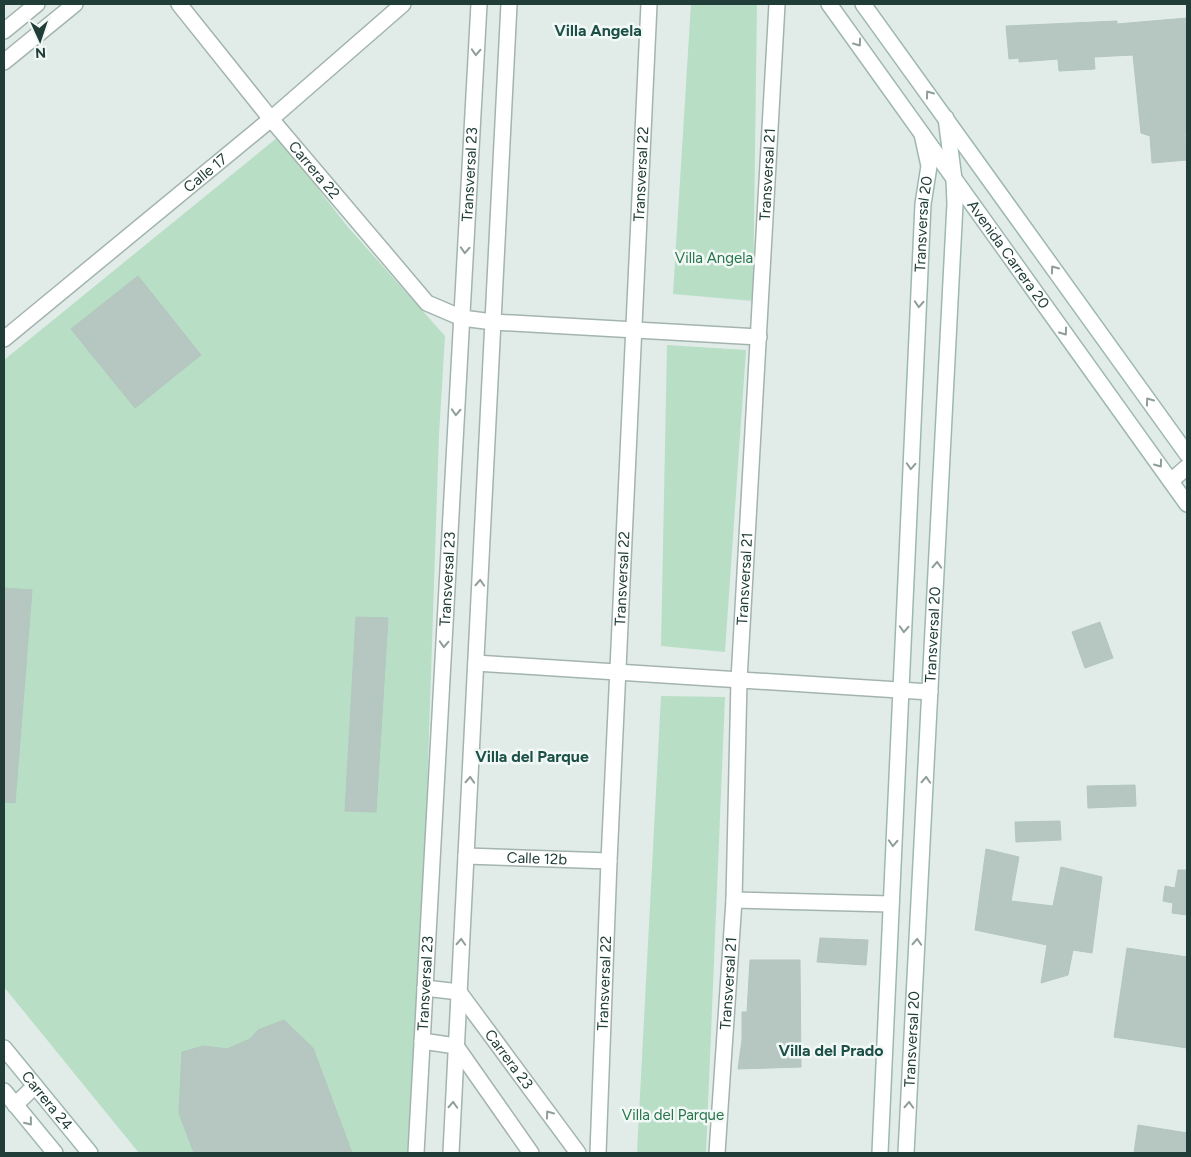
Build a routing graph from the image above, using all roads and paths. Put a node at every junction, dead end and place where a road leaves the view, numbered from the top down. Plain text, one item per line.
1 (37, 4) edge
2 (75, 4) edge
3 (179, 4) edge
4 (403, 4) edge
5 (479, 4) edge
6 (509, 4) edge
7 (649, 4) edge
8 (777, 4) edge
9 (829, 4) edge
10 (863, 4) edge
11 (24, 15) junction
12 (4, 31) edge
13 (40, 32) junction
14 (4, 62) edge
15 (946, 118) junction
16 (271, 119) junction
17 (922, 134) junction
18 (954, 179) junction
19 (462, 318) junction
20 (493, 322) junction
21 (634, 330) junction
22 (759, 337) junction
23 (4, 339) edge
24 (1187, 454) edge
25 (1187, 467) edge
26 (1171, 481) junction
27 (1187, 504) edge
28 (476, 663) junction
29 (618, 671) junction
30 (739, 680) junction
31 (901, 690) junction
32 (930, 692) junction
33 (466, 856) junction
34 (609, 861) junction
35 (734, 900) junction
36 (890, 904) junction
37 (425, 988) junction
38 (459, 992) junction
39 (422, 1041) junction
40 (456, 1046) junction
41 (4, 1048) edge
42 (35, 1086) junction
43 (4, 1091) edge
44 (15, 1105) junction
45 (54, 1153) edge
46 (90, 1153) edge
47 (416, 1153) edge
48 (451, 1153) edge
49 (531, 1153) edge
50 (578, 1153) edge
51 (598, 1153) edge
52 (716, 1153) edge
53 (880, 1153) edge
54 (906, 1153) edge

1 - 11 street
2 - 13 street
3 - 16 street, Carrera 22
4 - 16 street, Calle 17
5 -> 19 street, Transversal 23
6 - 20 street, Transversal 23
7 - 21 street, Transversal 22
8 - 22 street, Transversal 21
9 -> 17 street, Avenida Carrera 20
15 -> 10 street, Avenida Carrera 20
11 - 12 street
11 - 13 street
13 - 14 street
15 - 18 street, Transversal 20
24 -> 15 street, Avenida Carrera 20
16 - 19 street, Carrera 22
16 - 23 street, Calle 17
17 - 18 street, Avenida Carrera 20
17 -> 31 street, Transversal 20
18 -> 26 street, Avenida Carrera 20
32 -> 18 street, Transversal 20
19 - 20 street, Carrera 22
19 -> 37 street, Transversal 23
20 - 21 street, Carrera 22
28 -> 20 street, Transversal 23
21 - 22 street, Carrera 22
21 - 29 street, Transversal 22
22 - 30 street, Transversal 21
25 - 26 street
26 - 27 street, Avenida Carrera 20
28 - 29 street
33 -> 28 street, Transversal 23
29 - 30 street
29 - 34 street, Transversal 22
30 - 31 street
30 - 35 street, Transversal 21
31 - 32 street
31 -> 36 street, Transversal 20
54 -> 32 street, Transversal 20
33 - 34 street, Calle 12b
38 -> 33 street, Transversal 23
34 - 51 street, Transversal 22
35 - 36 street
35 - 52 street, Transversal 21
36 - 53 street, Transversal 20
37 - 38 street
37 - 39 street, Transversal 23
38 - 40 street, Transversal 23
50 -> 38 street, Carrera 23
39 - 40 street
39 - 47 street, Transversal 23
48 -> 40 street, Transversal 23
40 - 49 street
41 - 42 street, Carrera 24
42 - 44 street
42 - 46 street, Carrera 24
43 - 44 street, Carrera 24
44 -> 45 street, Carrera 24

